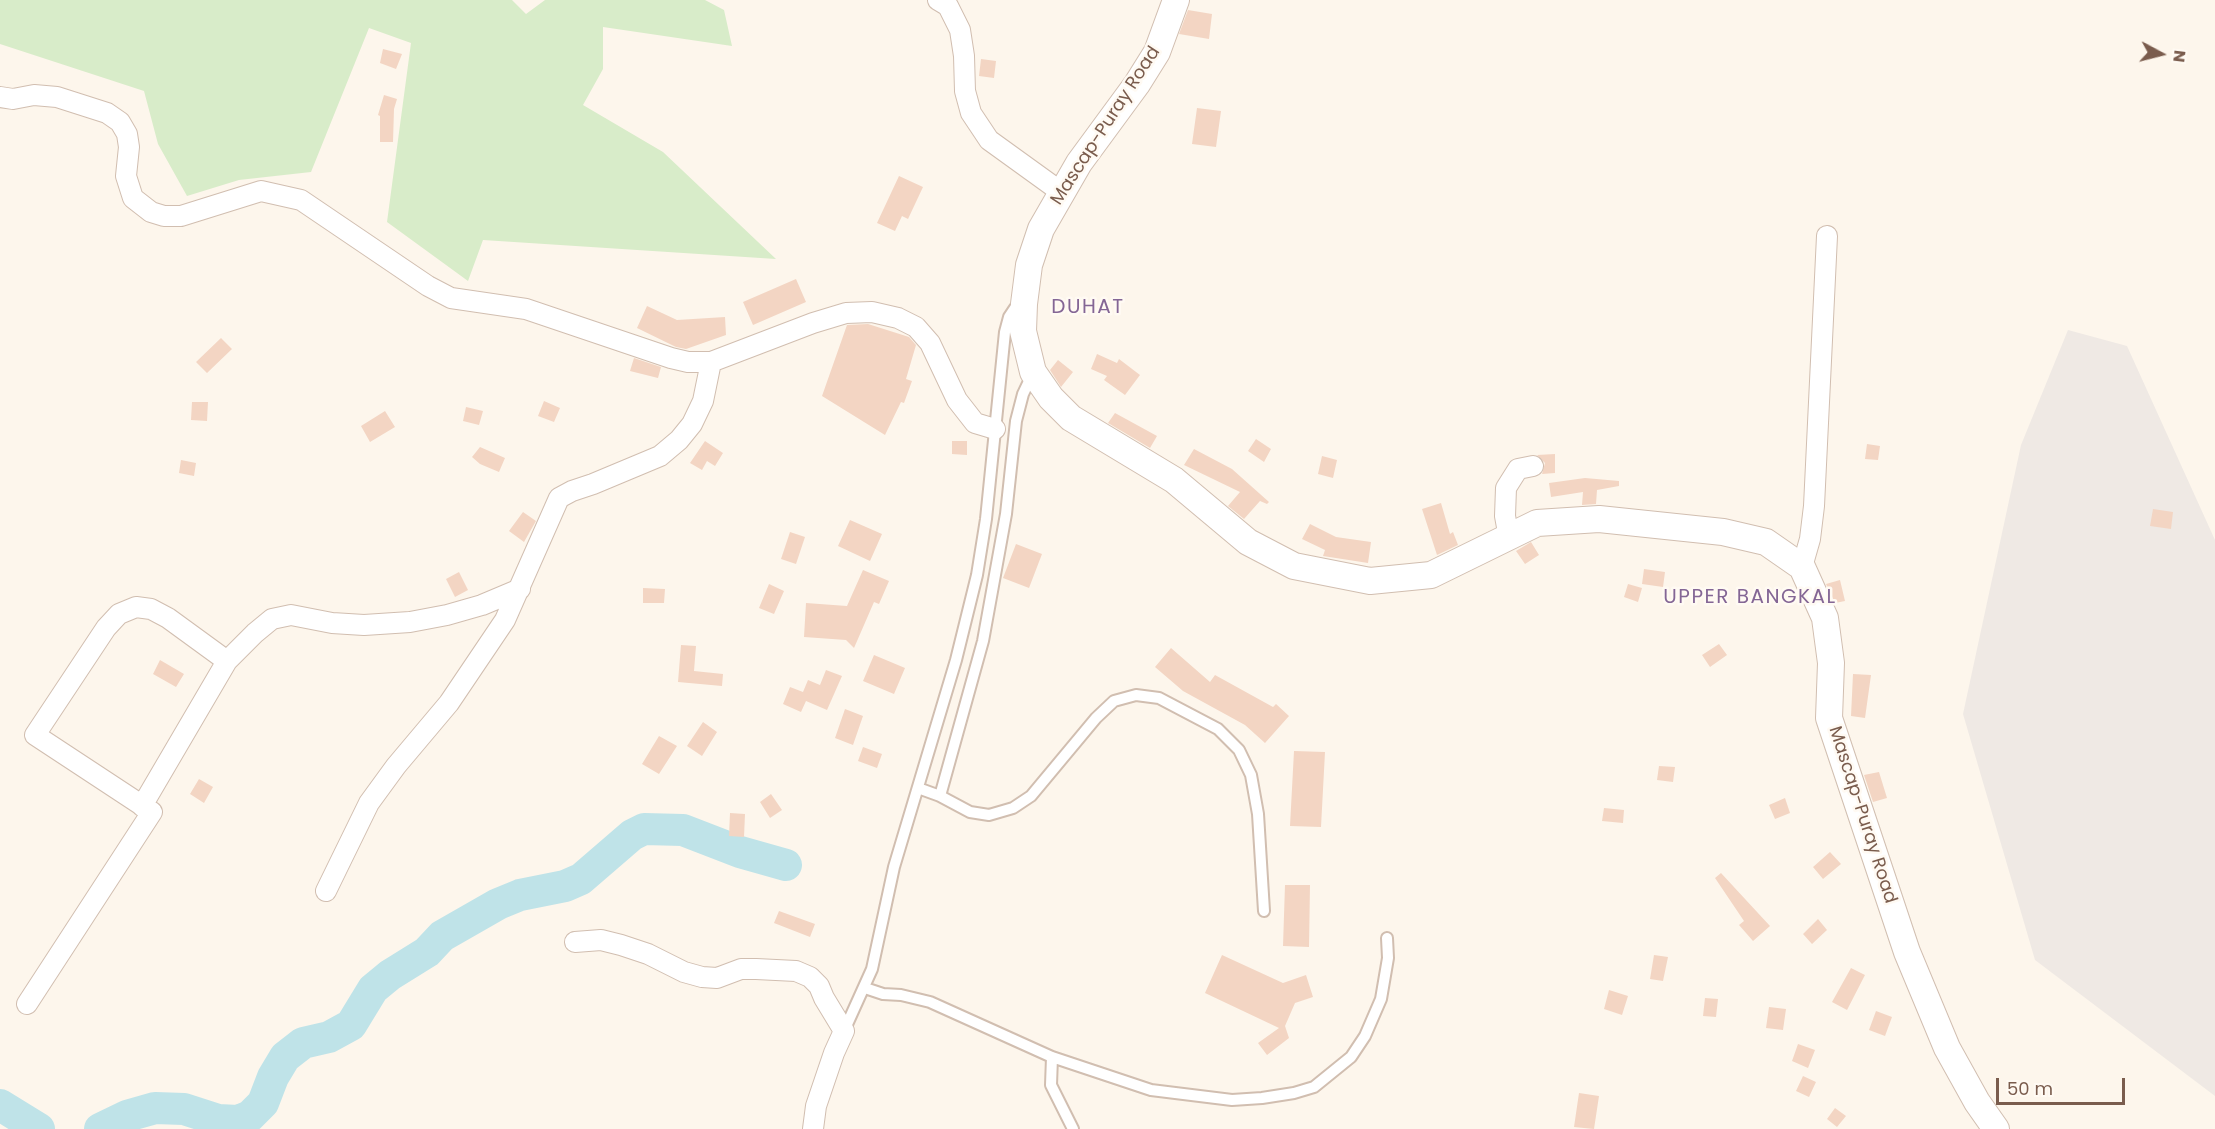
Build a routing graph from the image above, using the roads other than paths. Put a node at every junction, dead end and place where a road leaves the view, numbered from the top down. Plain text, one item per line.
1 (938, 0) edge
2 (1176, 0) edge
3 (0, 97) edge
4 (1061, 192) junction
5 (1827, 236) dead end
6 (1024, 304) junction
7 (711, 362) junction
8 (1033, 372) junction
9 (995, 429) junction
10 (1533, 466) dead end
11 (1509, 538) junction
12 (1802, 567) junction
13 (520, 588) junction
14 (227, 661) junction
15 (918, 788) junction
16 (940, 796) junction
17 (142, 806) junction
18 (326, 891) dead end
19 (1264, 911) dead end
20 (1387, 938) dead end
21 (575, 942) dead end
22 (865, 988) junction
23 (27, 1004) dead end
24 (844, 1031) junction
25 (1052, 1057) junction
26 (813, 1129) edge
27 (1073, 1129) edge
28 (1996, 1129) edge

1 - 4 street
2 - 4 street, Mascap-Puray Road
3 - 7 street
4 - 6 street, Mascap-Puray Road
5 - 12 street
6 - 8 street, Mascap-Puray Road
6 - 9 lane
7 - 9 street
7 - 13 street
8 - 11 street, Mascap-Puray Road
8 - 16 lane
9 - 15 lane
10 - 11 street
11 - 12 street, Mascap-Puray Road
12 - 28 street, Mascap-Puray Road
13 - 14 street
13 - 18 street
14 - 17 street
14 - 17 street
15 - 16 lane
15 - 22 lane
16 - 19 lane
17 - 23 street
20 - 25 lane
21 - 24 street
22 - 24 lane
22 - 25 lane
24 - 26 street
25 - 27 lane

